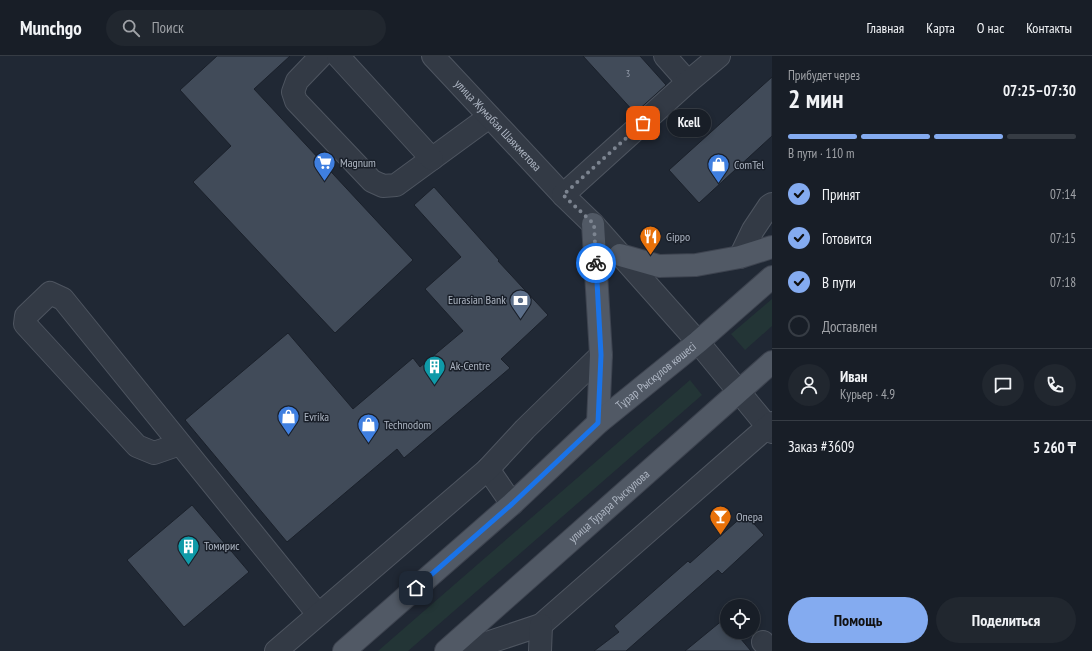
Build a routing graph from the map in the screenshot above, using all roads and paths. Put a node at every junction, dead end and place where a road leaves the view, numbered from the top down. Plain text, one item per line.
1 (321, 56) edge
2 (338, 56) edge
3 (433, 56) edge
4 (665, 56) edge
5 (720, 56) edge
6 (688, 82) junction
7 (489, 117) junction
8 (432, 159) junction
9 (563, 195) junction
10 (772, 204) edge
11 (594, 224) junction
12 (772, 247) edge
13 (620, 254) junction
14 (740, 257) junction
15 (772, 277) edge
16 (698, 342) junction
17 (601, 355) junction
18 (772, 362) edge
19 (739, 392) junction
20 (598, 423) junction
21 (771, 427) edge
22 (180, 444) junction
23 (488, 469) junction
24 (512, 504) junction
25 (318, 614) junction
26 (541, 625) junction
27 (276, 651) edge
28 (344, 651) edge
29 (446, 651) edge
30 (463, 651) edge
31 (540, 651) edge

1 - 8 street
2 - 8 street
3 - 7 street, улица Жумабая Шаяхметова
4 - 6 street
5 - 6 street
6 - 9 street
7 - 8 street
7 - 9 street, улица Жумабая Шаяхметова
9 - 11 street, улица Жумабая Шаяхметова
10 - 14 street
11 - 13 street, улица Жумабая Шаяхметова
11 - 17 main road
12 - 14 main road
13 - 14 main road
13 - 16 street, улица Жумабая Шаяхметова
15 - 16 main road, Тұрар Рыскұлов көшесі
16 - 19 street
16 - 20 main road, Тұрар Рыскұлов көшесі
17 - 20 main road
17 - 23 street
18 - 19 main road, улица Турара Рыскулова
19 - 21 street
19 - 29 main road, улица Турара Рыскулова
20 - 24 main road, Тұрар Рыскұлов көшесі
21 - 26 street
22 - 22 street
22 - 25 street
23 - 24 street
23 - 25 street
24 - 28 main road, Тұрар Рыскұлов көшесі
25 - 27 street
26 - 30 street
26 - 31 street

